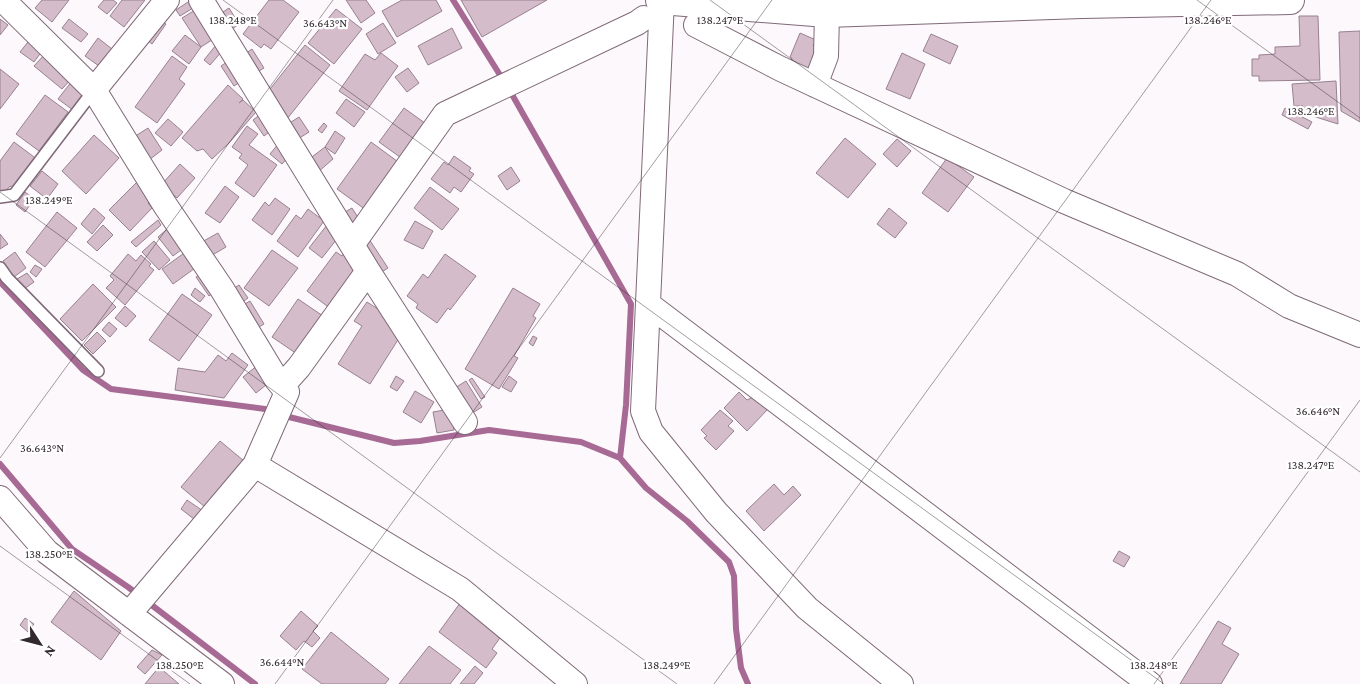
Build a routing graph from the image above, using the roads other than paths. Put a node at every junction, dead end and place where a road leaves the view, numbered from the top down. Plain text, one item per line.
1 (2, 0) edge
2 (167, 0) edge
3 (201, 0) edge
4 (1290, 0) edge
5 (1082, 2) edge
6 (657, 5) edge
7 (827, 13) junction
8 (696, 25) dead end
9 (816, 85) junction
10 (94, 90) junction
11 (0, 197) edge
12 (352, 245) junction
13 (0, 268) edge
14 (368, 271) junction
15 (648, 304) junction
16 (1360, 335) edge
17 (98, 371) dead end
18 (282, 386) junction
19 (465, 422) dead end
20 (255, 465) junction
21 (0, 498) edge
22 (139, 603) junction
23 (222, 684) edge
24 (575, 684) edge
25 (901, 684) edge
26 (1150, 684) edge

1 - 10 street
2 - 10 street
3 - 12 street
4 - 5 street
5 - 7 street
6 - 7 street
6 - 12 street
6 - 15 street
7 - 9 street
8 - 9 street
9 - 16 street
10 - 11 lane
10 - 18 street
12 - 14 street
13 - 17 lane
14 - 18 street
14 - 19 street
15 - 25 street
15 - 26 street
18 - 20 street
20 - 22 street
20 - 24 street
21 - 22 street
22 - 23 street

